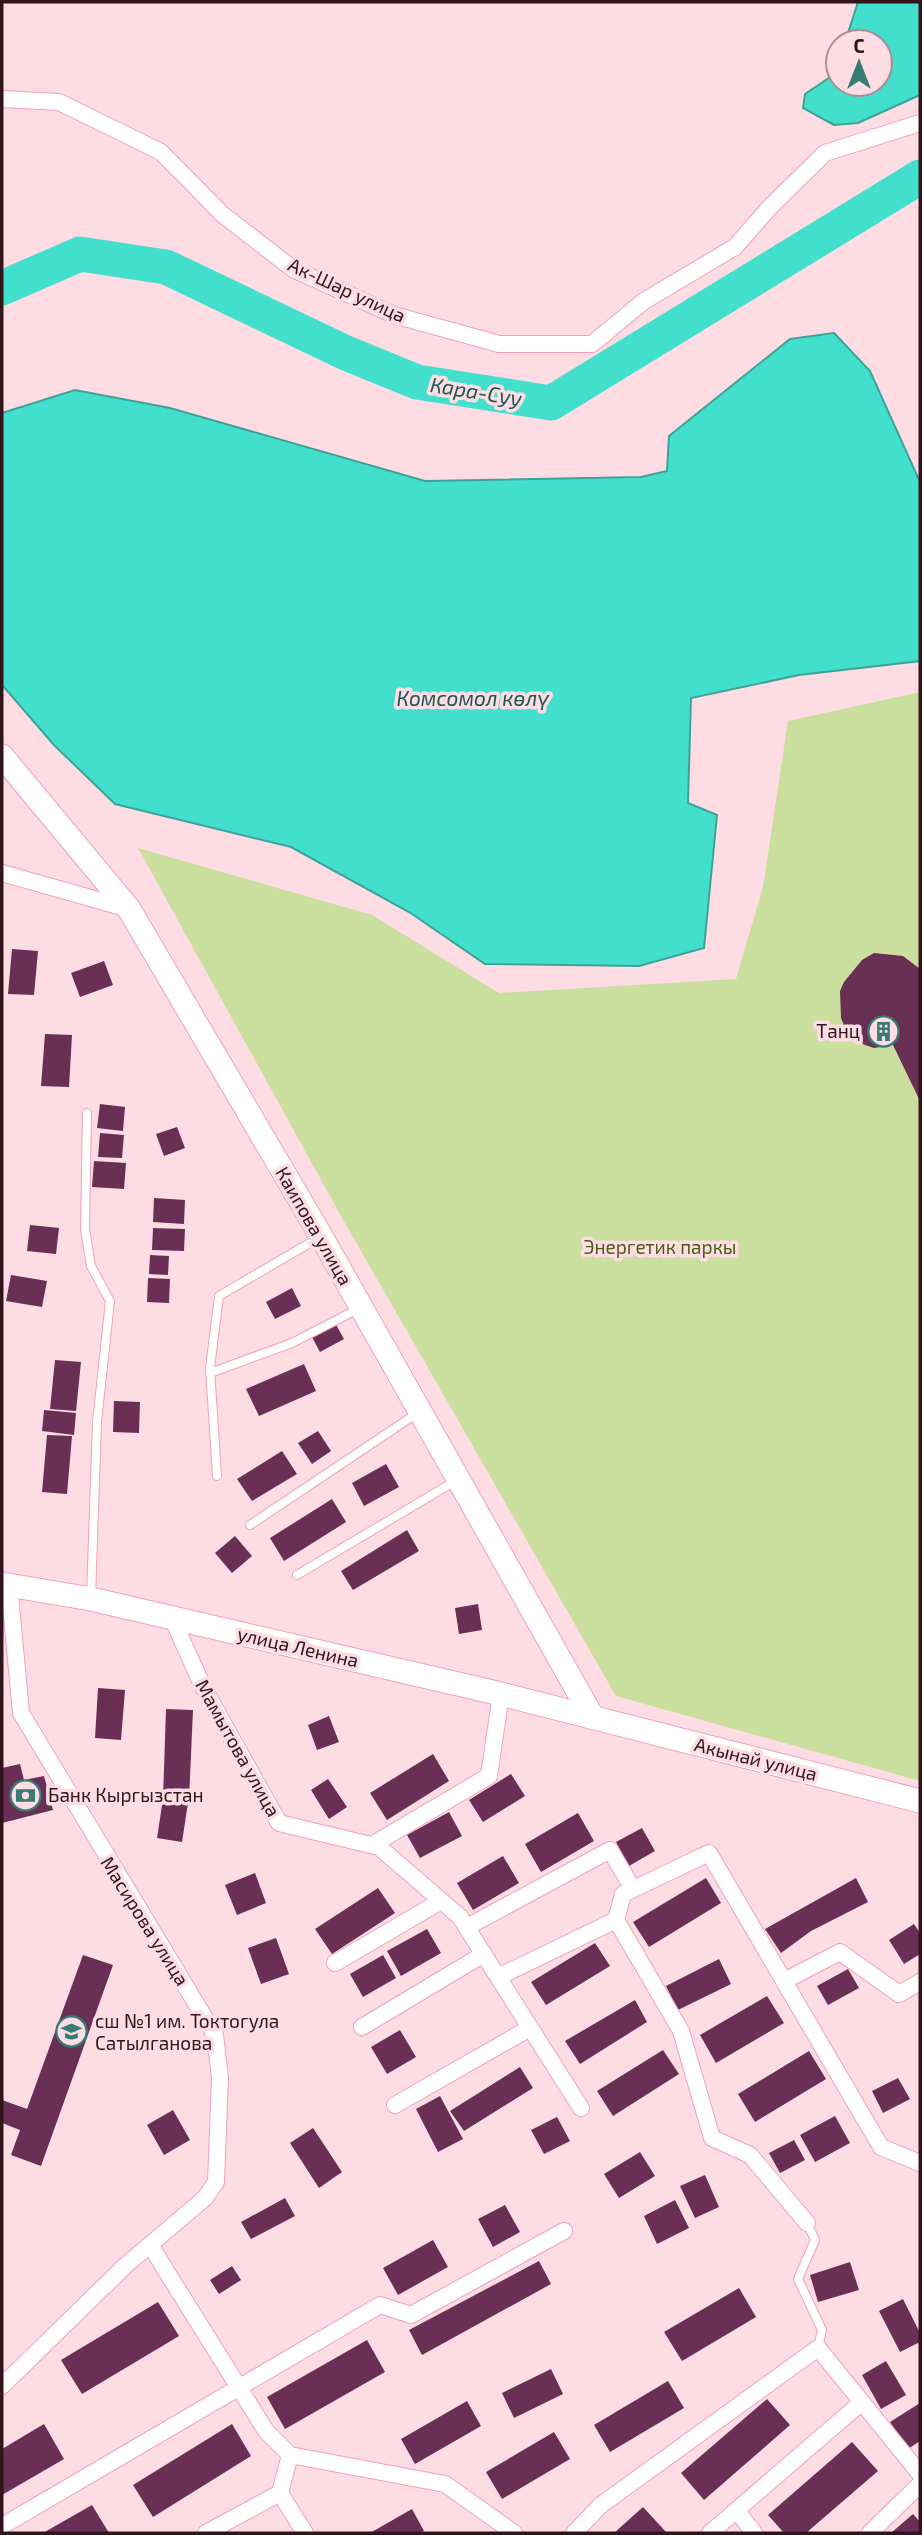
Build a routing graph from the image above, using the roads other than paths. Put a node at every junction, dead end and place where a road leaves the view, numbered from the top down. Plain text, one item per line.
1 (2, 99) edge
2 (920, 123) edge
3 (2, 756) edge
4 (2, 873) edge
5 (129, 909) junction
6 (87, 1113) dead end
7 (321, 1236) junction
8 (360, 1307) junction
9 (210, 1373) junction
10 (419, 1412) junction
11 (217, 1476) dead end
12 (457, 1479) junction
13 (250, 1525) dead end
14 (297, 1575) dead end
15 (5, 1584) edge
16 (91, 1599) junction
17 (172, 1618) junction
18 (501, 1694) junction
19 (593, 1718) junction
20 (920, 1801) edge
21 (372, 1845) junction
22 (633, 1889) junction
23 (441, 1901) junction
24 (616, 1920) junction
25 (467, 1927) junction
26 (484, 1954) junction
27 (335, 1964) dead end
28 (498, 1977) junction
29 (784, 1981) junction
30 (920, 1982) edge
31 (362, 2027) dead end
32 (530, 2028) junction
33 (395, 2105) dead end
34 (581, 2108) dead end
35 (920, 2163) edge
36 (807, 2223) joint
37 (565, 2231) dead end
38 (150, 2245) junction
39 (818, 2348) junction
40 (2, 2386) edge
41 (239, 2387) junction
42 (862, 2402) junction
43 (290, 2455) junction
44 (919, 2474) edge
45 (280, 2493) junction
46 (737, 2511) junction
47 (2, 2526) edge
48 (206, 2533) edge
49 (305, 2533) edge
50 (514, 2533) edge
51 (574, 2533) edge
52 (710, 2533) edge
53 (754, 2533) edge
54 (870, 2533) edge

1 - 2 street, Ак-Шар улица
3 - 5 main road, Каипова улица
4 - 5 street
5 - 7 main road, Каипова улица
6 - 16 lane
7 - 8 main road, Каипова улица
7 - 9 lane
8 - 9 lane
8 - 10 main road, Каипова улица
9 - 11 lane
10 - 12 main road, Каипова улица
10 - 13 lane
12 - 14 lane
12 - 19 main road, Каипова улица
15 - 16 main road, улица Ленина
15 - 38 street, Масирова улица
16 - 17 main road, улица Ленина
17 - 18 main road, улица Ленина
17 - 21 street, Мамытова улица
18 - 19 main road, улица Ленина
18 - 21 street
19 - 20 main road, Акынай улица
21 - 23 street, Мамытова улица
22 - 24 street
22 - 25 street
22 - 29 street
23 - 25 street, Мамытова улица
23 - 27 street
24 - 28 street
24 - 36 street
25 - 26 street, Мамытова улица
26 - 28 street, Мамытова улица
26 - 31 street
28 - 32 street, Мамытова улица
29 - 30 street
29 - 35 street
32 - 33 street
32 - 34 street, Мамытова улица
36 - 39 lane
37 - 41 street
38 - 40 street, Масирова улица
38 - 41 street
39 - 42 street
39 - 51 street
41 - 43 street
41 - 47 street
42 - 44 street
42 - 46 street
43 - 45 street
43 - 50 street
44 - 54 street
45 - 48 street
45 - 49 street
46 - 52 street
46 - 53 street

